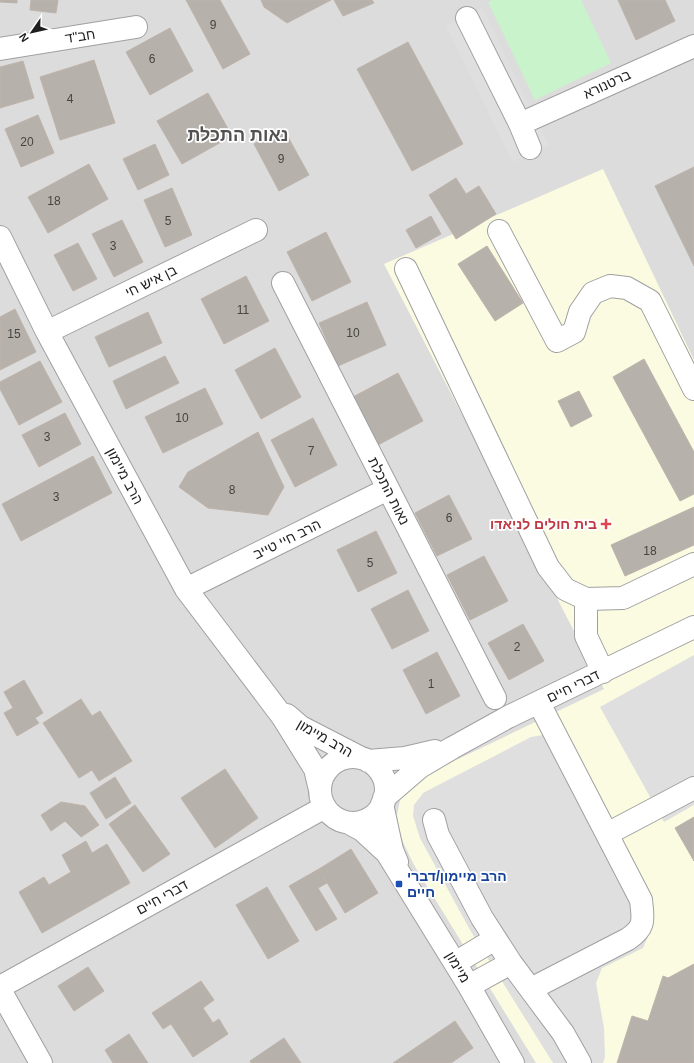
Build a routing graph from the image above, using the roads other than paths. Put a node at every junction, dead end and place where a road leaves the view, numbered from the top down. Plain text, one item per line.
1 (467, 18) dead end
2 (136, 27) dead end
3 (694, 46) edge
4 (0, 49) edge
5 (520, 124) junction
6 (530, 148) dead end
7 (256, 230) dead end
8 (499, 231) dead end
9 (0, 237) edge
10 (406, 269) dead end
11 (283, 283) dead end
12 (47, 332) junction
13 (694, 389) edge
14 (388, 489) junction
15 (694, 564) edge
16 (186, 588) junction
17 (586, 599) junction
18 (694, 627) edge
19 (602, 672) junction
20 (495, 698) dead end
21 (271, 701) junction
22 (539, 703) junction
23 (452, 748) junction
24 (365, 760) junction
25 (694, 788) edge
26 (322, 799) junction
27 (383, 801) junction
28 (434, 820) dead end
29 (349, 823) junction
30 (607, 834) junction
31 (400, 873) junction
32 (495, 939) junction
33 (455, 963) junction
34 (511, 963) junction
35 (469, 986) junction
36 (0, 987) edge
37 (531, 989) junction
38 (0, 990) edge
39 (41, 1063) edge
40 (513, 1063) edge
41 (580, 1063) edge

1 - 5 street
2 - 4 street, חב"ד
3 - 5 street, ברטנורא
5 - 6 street
7 - 12 street, בן איש חי
8 - 13 street
9 - 12 street, הרב מיימון
10 - 17 street
11 - 14 street, נאות התכלת
12 - 16 street, הרב מיימון
14 - 16 street, הרב חיי טייב
14 - 20 street, נאות התכלת
15 - 17 street
16 - 21 street, הרב מיימון
17 - 19 street
18 - 19 street, דברי חיים
19 - 22 street, דברי חיים
21 - 24 street, הרב מיימון
21 - 26 street, הרב מיימון
22 - 23 street, דברי חיים
22 - 30 street
23 - 24 street, דברי חיים
23 - 27 street, דברי חיים
24 - 26 street
24 - 27 street
25 - 30 street
26 - 29 street
26 - 36 street, דברי חיים
27 - 29 street
27 - 31 street
28 - 32 street
29 - 31 street
30 - 37 street
31 - 33 street, מיימון
32 - 33 street
32 - 34 street
33 - 35 street, מיימון
34 - 35 street
34 - 37 street
35 - 40 street, מיימון
37 - 41 street
38 - 39 street

